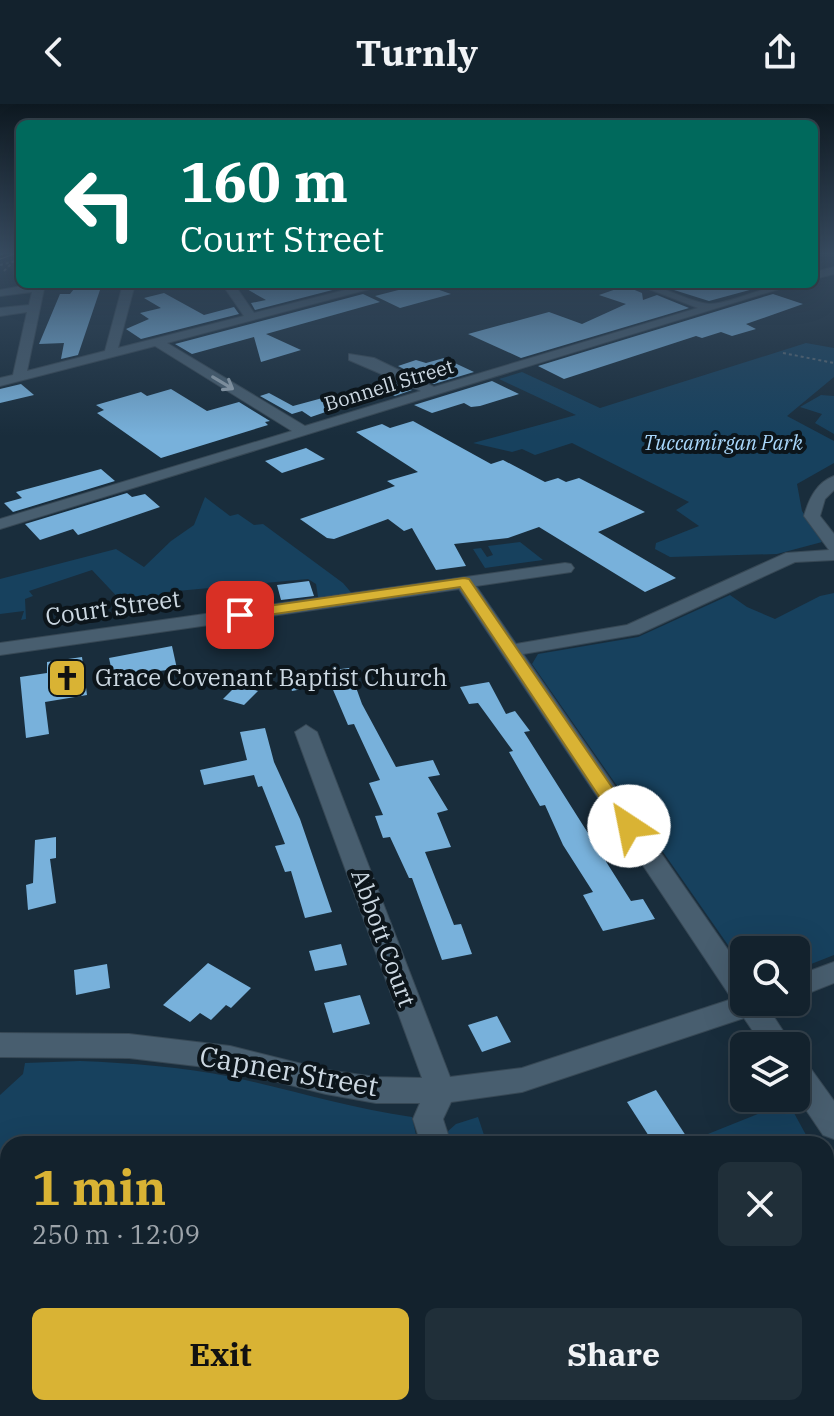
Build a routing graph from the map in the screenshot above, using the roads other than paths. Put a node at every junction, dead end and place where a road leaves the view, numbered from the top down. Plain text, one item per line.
1 (34, 313) edge
2 (121, 313) edge
3 (248, 313) edge
4 (269, 313) edge
5 (693, 313) edge
6 (251, 318) junction
7 (157, 342) junction
8 (115, 353) junction
9 (354, 357) dead end
10 (19, 378) junction
11 (0, 382) edge
12 (433, 392) junction
13 (304, 432) junction
14 (834, 481) edge
15 (834, 502) edge
16 (814, 507) junction
17 (0, 524) edge
18 (834, 546) edge
19 (834, 555) edge
20 (565, 568) dead end
21 (464, 582) junction
22 (0, 649) edge
23 (508, 651) junction
24 (306, 732) dead end
25 (730, 972) edge
26 (834, 972) edge
27 (810, 981) edge
28 (730, 1008) edge
29 (0, 1045) edge
30 (441, 1091) junction
31 (810, 1091) edge
32 (834, 1126) edge
33 (433, 1136) edge

1 - 10 street
2 - 8 street
3 - 6 street
4 - 6 street
5 - 12 street, Bonnell Street
6 - 7 street
7 - 8 street
7 -> 13 street
8 - 10 street
9 - 12 street
10 - 11 street
12 - 13 street, Bonnell Street
13 - 17 street, Bonnell Street
14 - 16 street
15 - 16 street
16 - 18 street
19 - 23 street
20 - 21 street, Court Street
21 - 22 street, Court Street
21 - 23 street
23 - 25 street
24 - 30 street, Abbott Court
26 - 27 street
28 - 30 street, Capner Street
29 - 30 street, Capner Street
30 - 33 street
31 - 32 street

